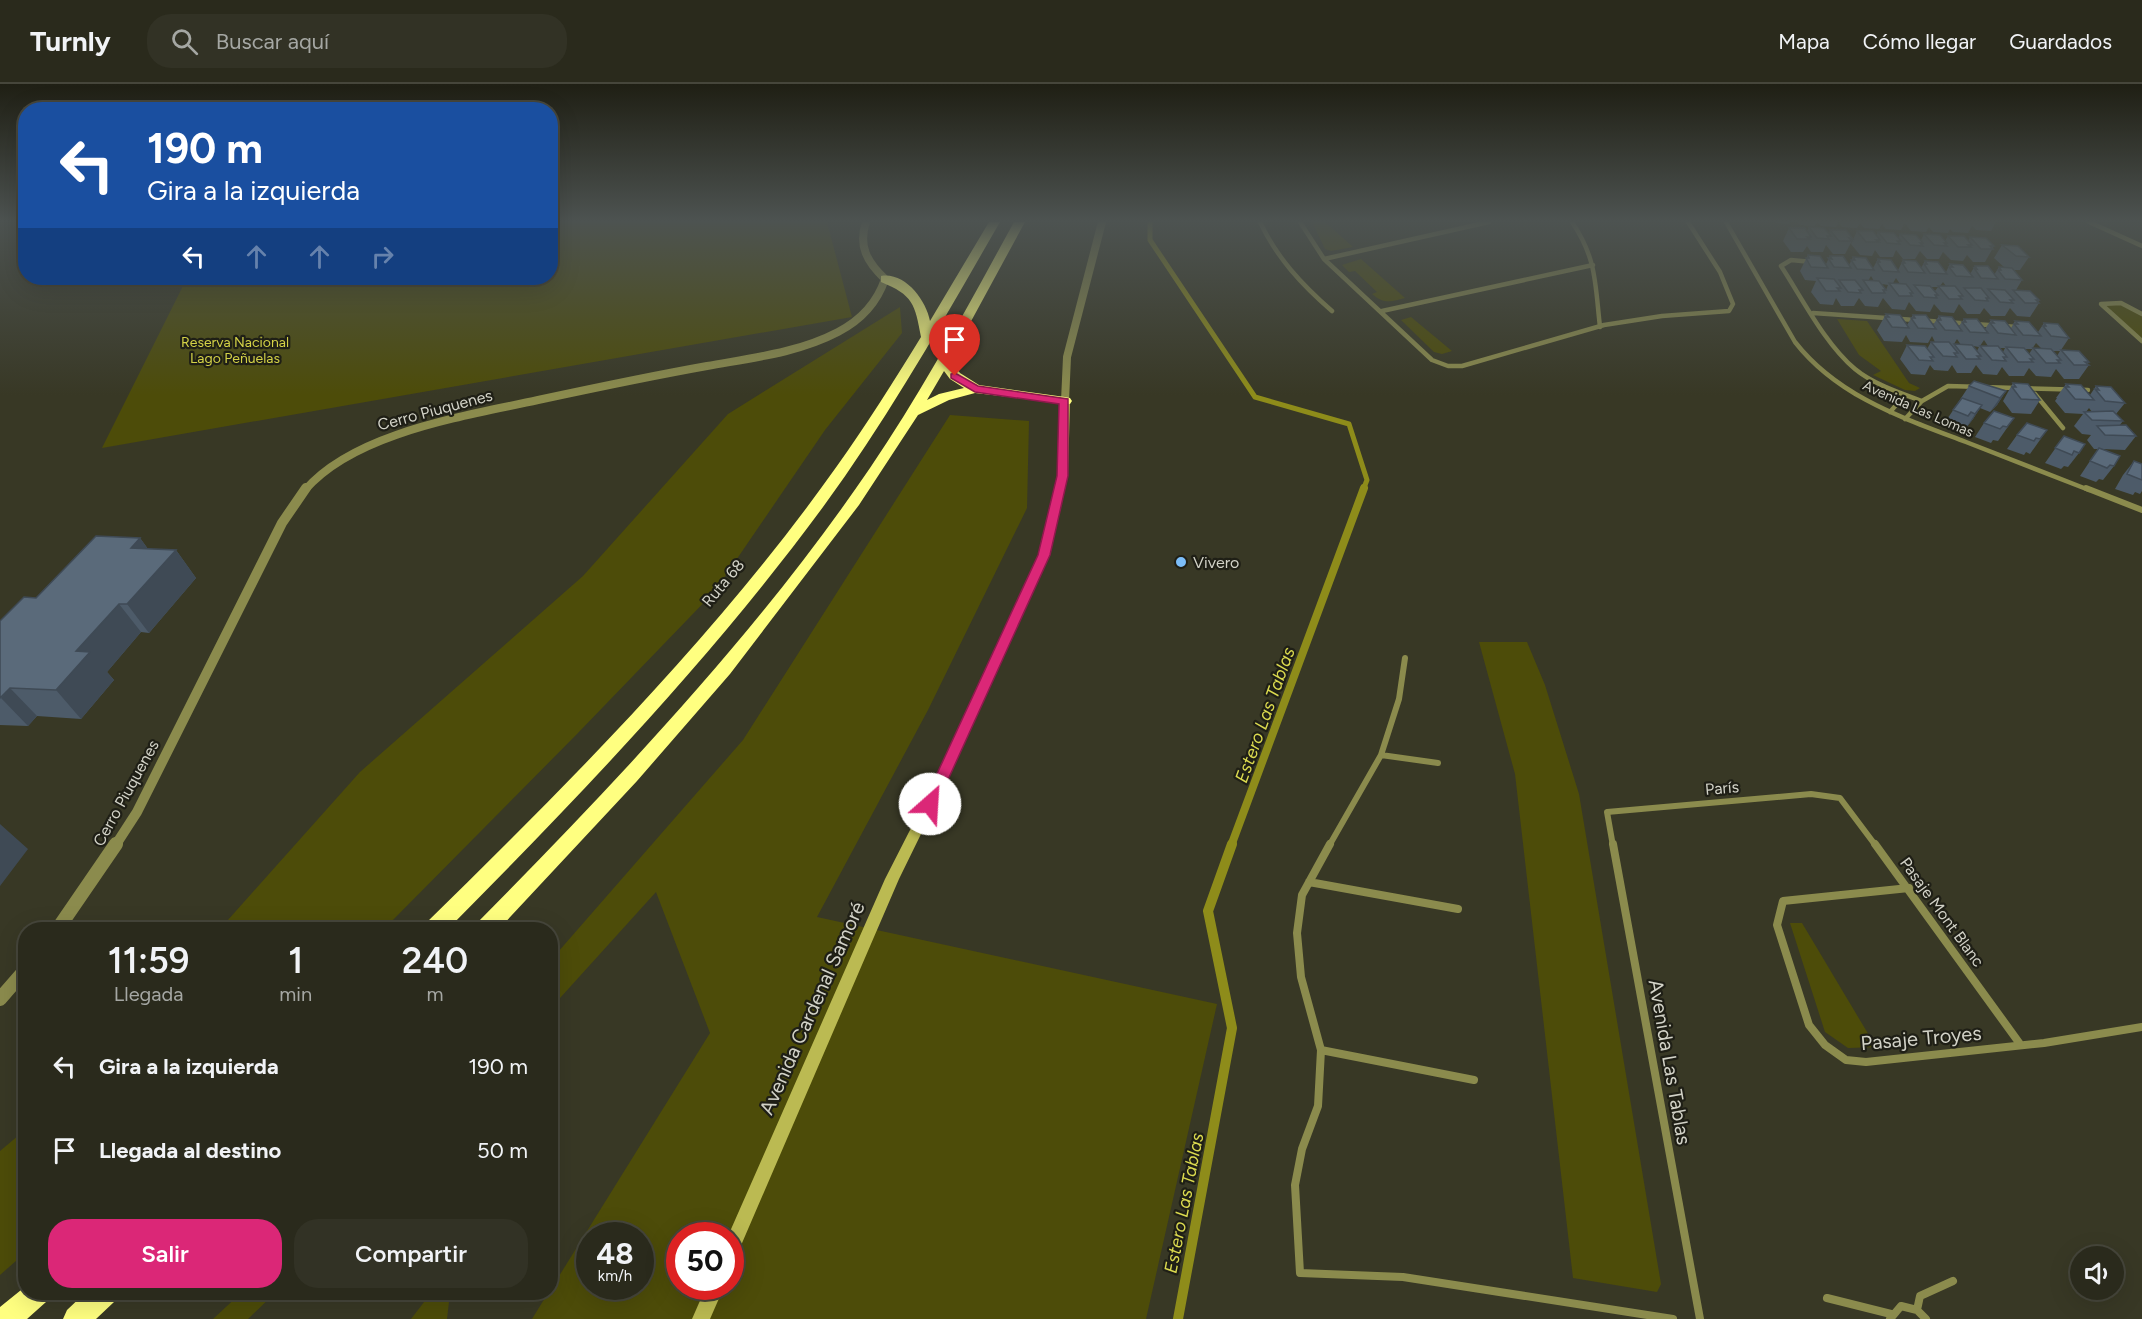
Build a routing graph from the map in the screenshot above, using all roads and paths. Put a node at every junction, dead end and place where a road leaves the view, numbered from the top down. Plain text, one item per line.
1 (885, 279) edge
2 (886, 280) edge
3 (961, 280) edge
4 (988, 280) edge
5 (1087, 280) edge
6 (1299, 280) edge
7 (1347, 280) edge
8 (1526, 280) edge
9 (1594, 280) edge
10 (1723, 280) edge
11 (1759, 280) edge
12 (1790, 280) edge
13 (1332, 311) dead end
14 (1382, 311) junction
15 (1813, 313) junction
16 (2142, 314) edge
17 (1599, 327) junction
18 (2022, 327) edge
19 (927, 337) junction
20 (2142, 341) edge
21 (944, 361) junction
22 (2031, 388) junction
23 (975, 389) junction
24 (2088, 390) edge
25 (1905, 395) junction
26 (1065, 401) junction
27 (1922, 401) junction
28 (1890, 412) junction
29 (911, 414) junction
30 (1905, 419) junction
31 (2063, 429) dead end
32 (2142, 510) edge
33 (1405, 658) dead end
34 (1381, 755) junction
35 (1438, 763) dead end
36 (1840, 798) joint
37 (1607, 812) joint
38 (1309, 882) junction
39 (1909, 888) junction
40 (1458, 909) dead end
41 (63, 922) edge
42 (441, 922) edge
43 (491, 922) edge
44 (18, 978) edge
45 (0, 999) edge
46 (2142, 1027) edge
47 (2020, 1044) junction
48 (1321, 1050) junction
49 (1474, 1080) dead end
50 (743, 1222) edge
51 (1953, 1281) dead end
52 (1827, 1298) dead end
53 (29, 1300) edge
54 (97, 1300) edge
55 (709, 1300) edge
56 (1917, 1310) junction
57 (1891, 1317) edge
58 (7, 1319) edge
59 (76, 1319) edge
60 (701, 1319) edge
61 (1673, 1319) edge
62 (1700, 1319) edge
63 (1926, 1319) edge

1 - 41 street, Cerro Piuquenes
2 - 19 highway
3 - 19 highway, Ruta 68
4 - 21 highway
5 - 26 street
6 - 13 street
7 - 14 street
8 - 14 street
9 - 17 street
10 - 17 street
11 - 28 street, Avenida Las Lomas
12 - 15 street
14 - 17 street
15 - 18 street
15 - 25 street
16 - 20 street
19 - 42 highway, Ruta 68
21 - 23 highway
21 - 29 highway
22 - 24 street
22 - 27 street
22 - 31 street
23 - 26 highway
23 - 29 highway
25 - 27 street
25 - 28 street
26 - 50 main road, Avenida Cardenal Samoré
27 - 30 street
28 - 30 street, Avenida Las Lomas
29 - 43 highway
30 - 32 street, Avenida Las Lomas
33 - 34 street
34 - 35 street
34 - 38 street
36 - 37 street, París
36 - 39 street, Pasaje Mont Blanc
37 - 62 street, Avenida Las Tablas
38 - 40 street
38 - 48 street
39 - 47 street, Pasaje Mont Blanc
39 - 47 street, Pasaje Troyes
44 - 45 street
46 - 47 street
48 - 49 street
48 - 61 street
51 - 56 street
52 - 57 street
53 - 58 highway
54 - 59 highway
55 - 60 main road
56 - 57 street
56 - 63 street

